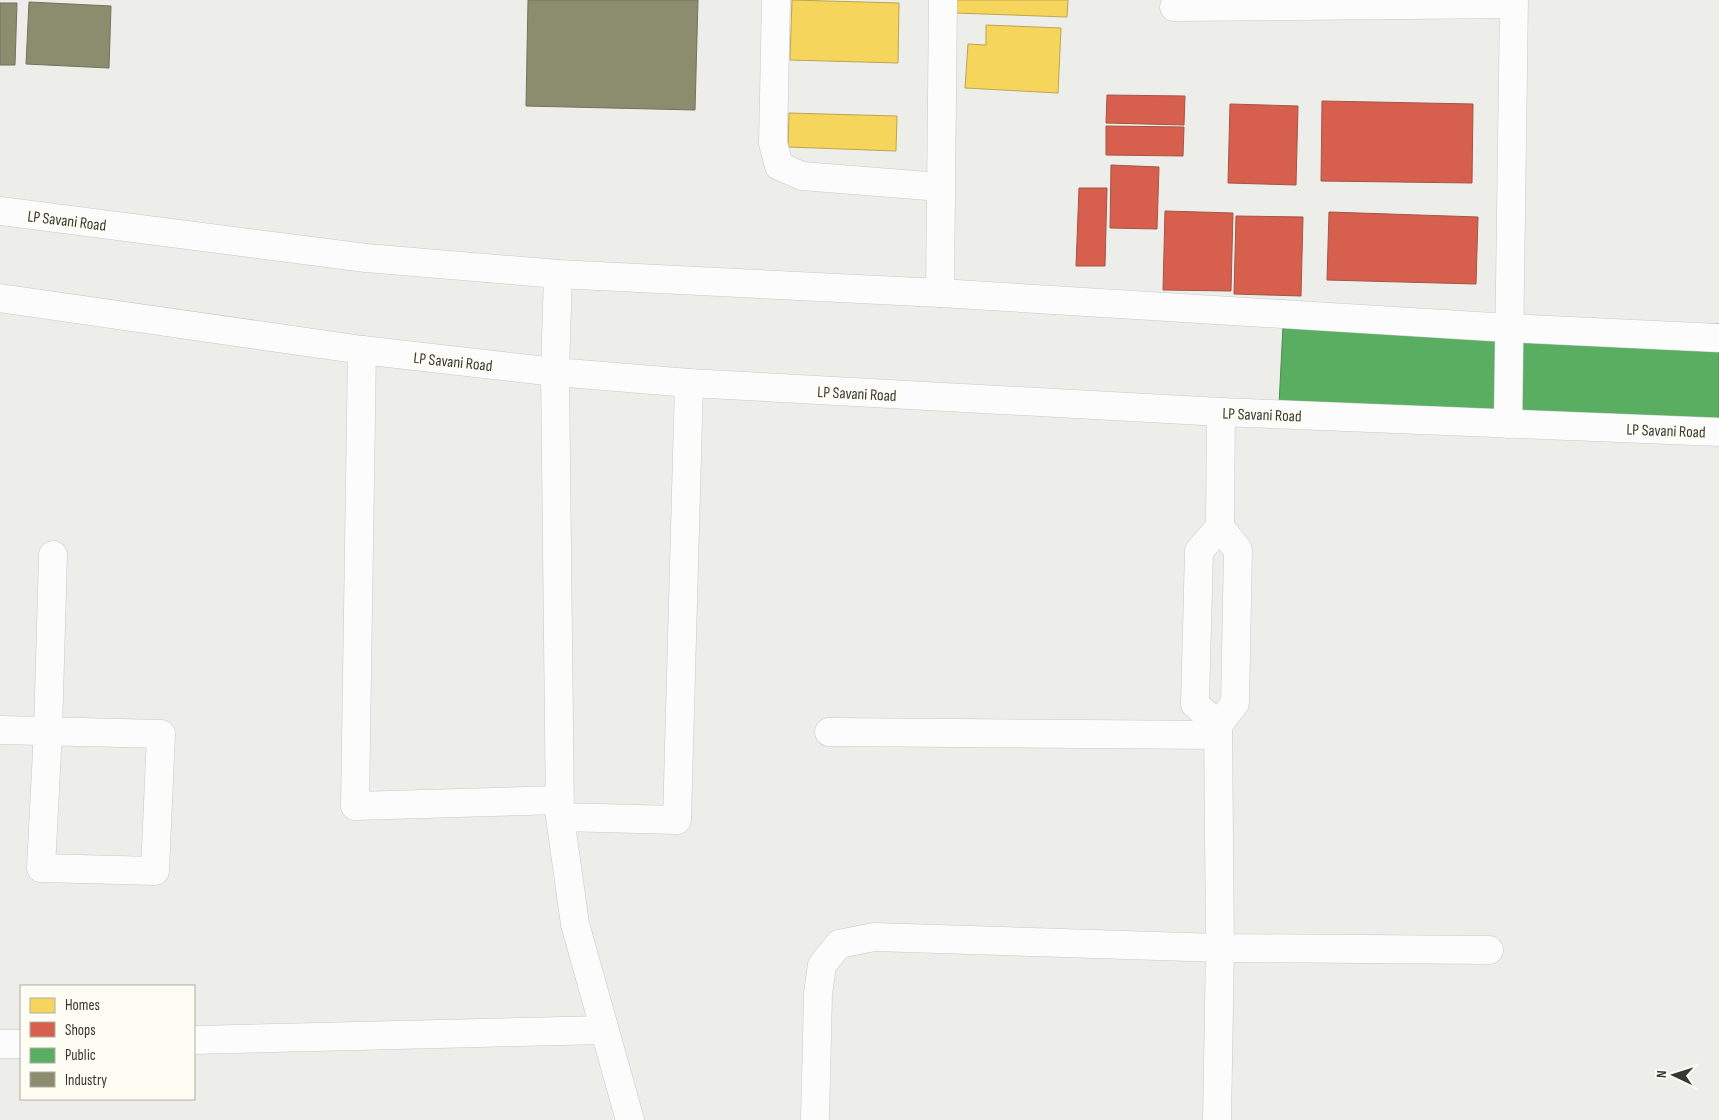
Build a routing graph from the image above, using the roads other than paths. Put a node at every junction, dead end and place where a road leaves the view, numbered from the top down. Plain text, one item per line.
1 (776, 0) edge
2 (943, 0) edge
3 (1514, 2) edge
4 (1174, 7) dead end
5 (941, 187) junction
6 (0, 211) edge
7 (558, 274) junction
8 (940, 292) junction
9 (0, 298) edge
10 (1509, 328) junction
11 (1719, 338) edge
12 (362, 350) junction
13 (556, 372) junction
14 (689, 383) junction
15 (1221, 412) junction
16 (1508, 424) junction
17 (1719, 432) edge
18 (1220, 527) junction
19 (53, 555) dead end
20 (0, 730) edge
21 (1218, 730) junction
22 (48, 731) junction
23 (829, 732) dead end
24 (560, 808) junction
25 (1220, 948) junction
26 (1489, 950) dead end
27 (604, 1030) junction
28 (195, 1040) edge
29 (0, 1044) edge
30 (20, 1044) edge
31 (630, 1120) edge
32 (816, 1120) edge
33 (1217, 1120) edge

1 - 5 street
2 - 5 street
3 - 4 street
3 - 10 street
5 - 8 street
6 - 7 street, LP Savani Road
7 - 8 street, LP Savani Road
7 - 13 street
8 - 10 street, LP Savani Road
9 - 12 street, LP Savani Road
10 - 11 street, LP Savani Road
10 - 16 street
12 - 13 street, LP Savani Road
12 - 24 street
13 - 14 street, LP Savani Road
13 - 24 street
14 - 15 street, LP Savani Road
14 - 24 street
15 - 16 street, LP Savani Road
15 - 18 street
16 - 17 street, LP Savani Road
18 - 21 street
18 - 21 street
19 - 22 street
20 - 22 street
21 - 23 street
21 - 25 street
22 - 22 street
24 - 27 street
25 - 26 street
25 - 32 street
25 - 33 street
27 - 28 street
27 - 31 street
29 - 30 street

